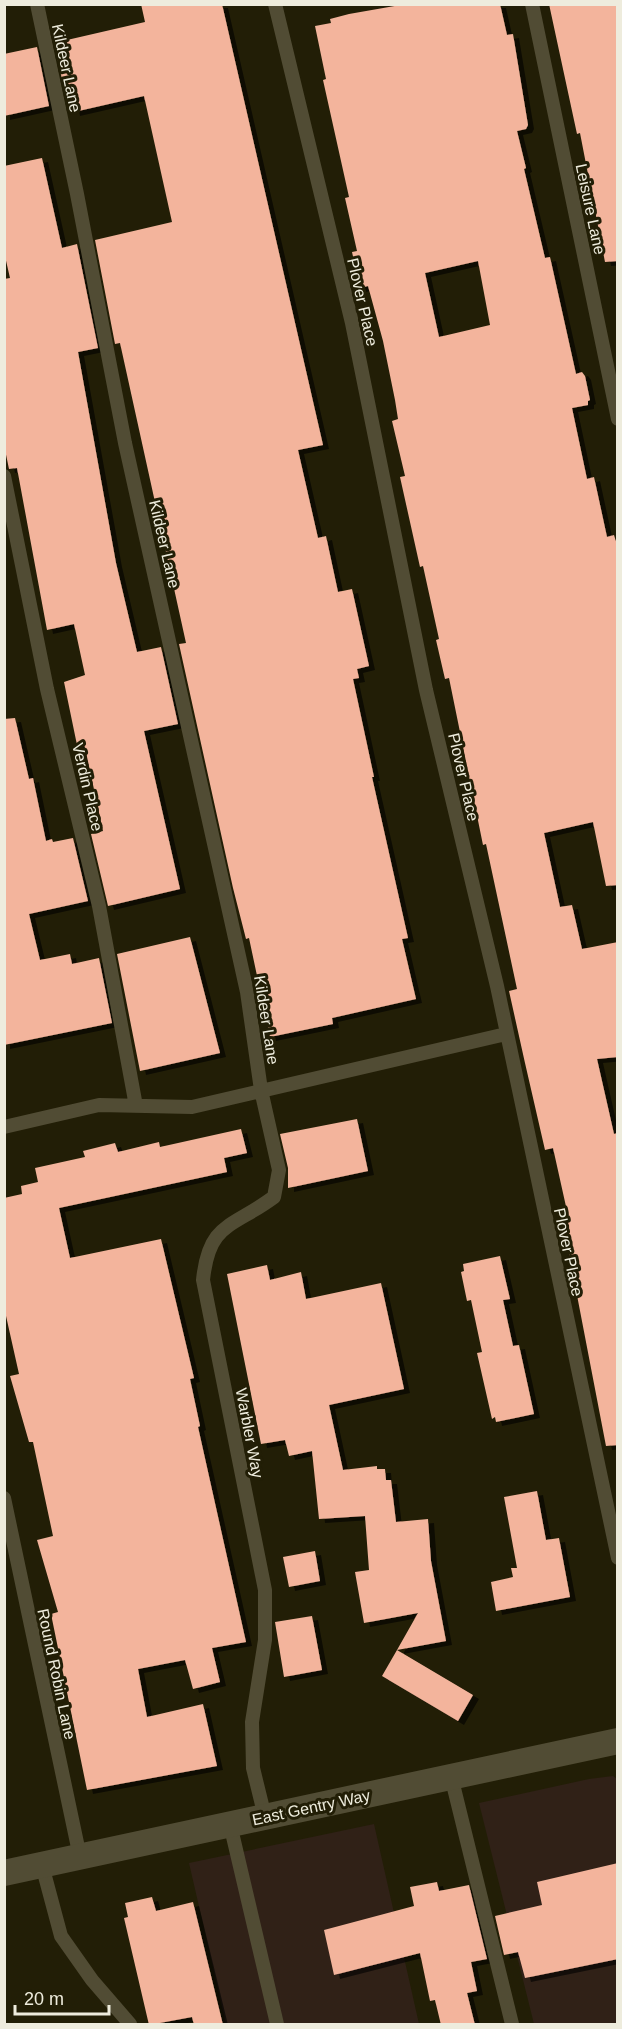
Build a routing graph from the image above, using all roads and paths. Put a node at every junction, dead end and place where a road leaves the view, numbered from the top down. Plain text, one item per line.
1 (37, 4) edge
2 (275, 4) edge
3 (532, 4) edge
4 (618, 419) edge
5 (4, 476) edge
6 (506, 1034) junction
7 (261, 1090) junction
8 (135, 1106) junction
9 (4, 1127) edge
10 (4, 1498) edge
11 (618, 1558) edge
12 (618, 1741) edge
13 (451, 1776) junction
14 (265, 1817) junction
15 (230, 1824) junction
16 (80, 1857) junction
17 (42, 1865) junction
18 (4, 1873) edge
19 (130, 2025) edge
20 (277, 2025) edge
21 (512, 2025) edge

1 - 7 lane, Kildeer Lane
2 - 6 lane, Plover Place
3 - 4 lane, Leisure Lane
5 - 8 lane, Verdin Place
6 - 7 lane
6 - 11 lane, Plover Place
7 - 8 lane
7 - 14 lane, Warbler Way
8 - 9 lane
10 - 16 lane, Round Robin Lane
12 - 13 street, East Gentry Way
13 - 14 street, East Gentry Way
13 - 21 lane
14 - 15 street, East Gentry Way
15 - 16 street, East Gentry Way
15 - 20 lane
16 - 17 street, East Gentry Way
17 - 18 street, East Gentry Way
17 - 19 lane

